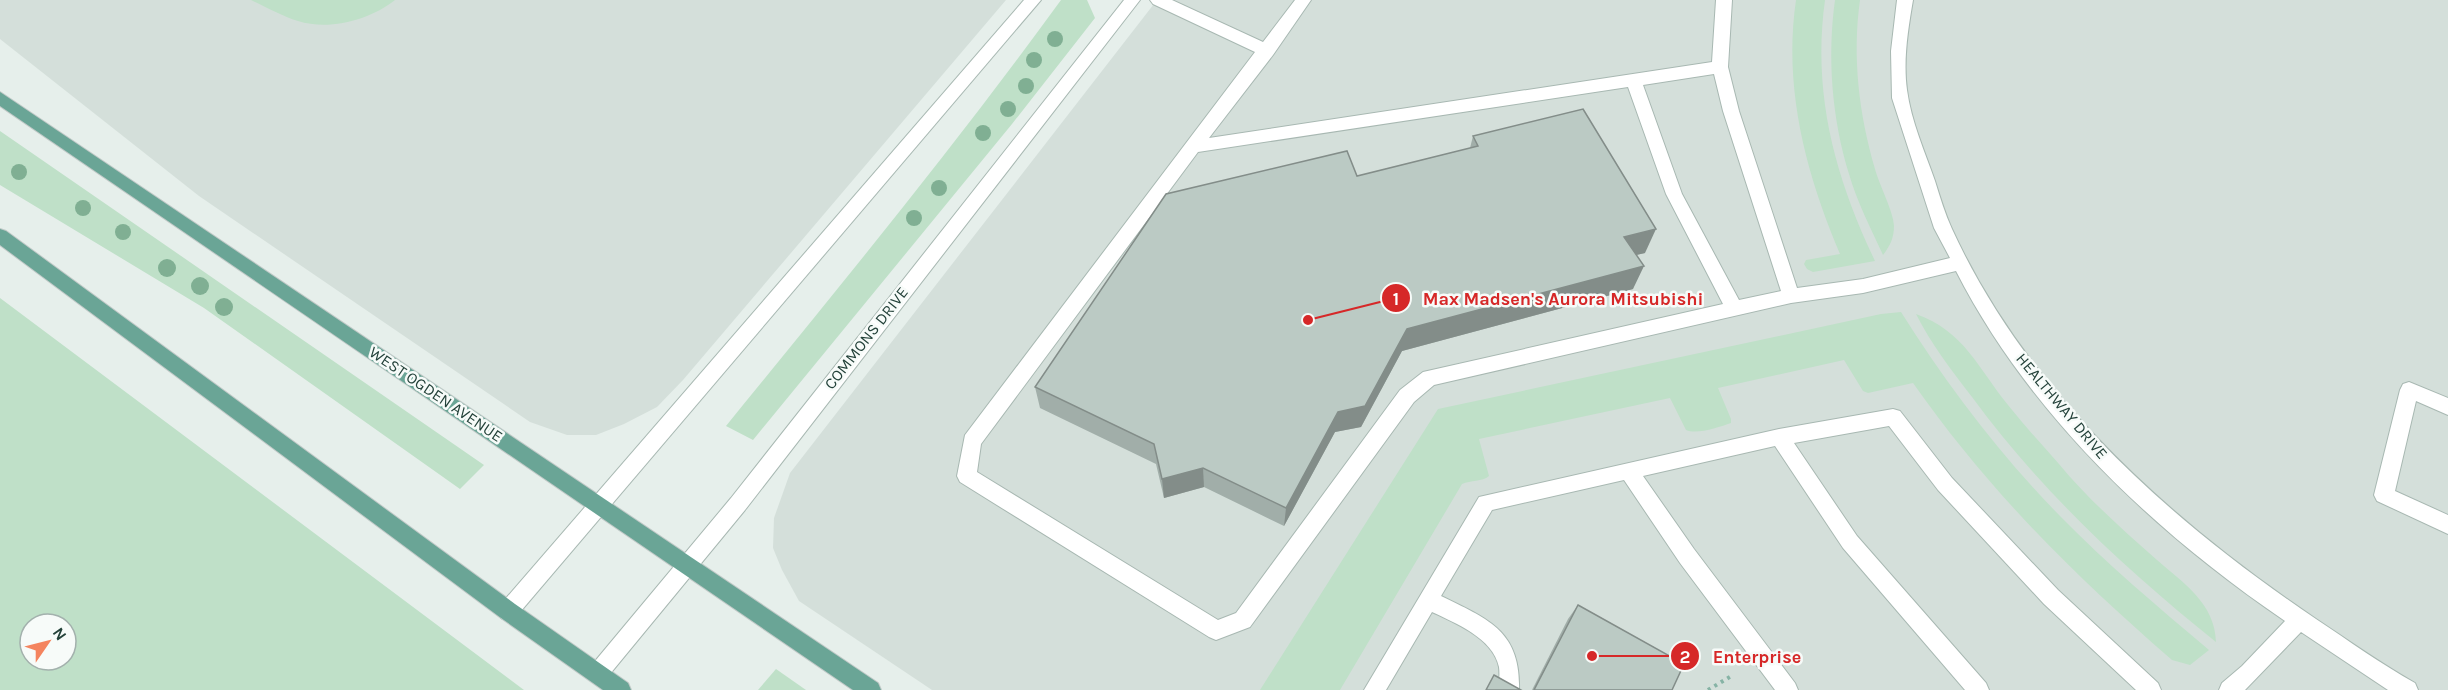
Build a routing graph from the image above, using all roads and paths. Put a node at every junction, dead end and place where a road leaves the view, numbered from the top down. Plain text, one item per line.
1 (1033, 0) edge
2 (1132, 0) edge
3 (1158, 0) edge
4 (1303, 0) edge
5 (1724, 0) edge
6 (1905, 0) edge
7 (1267, 51) junction
8 (1720, 67) junction
9 (1633, 81) junction
10 (0, 98) edge
11 (1195, 146) junction
12 (0, 236) edge
13 (1960, 263) junction
14 (1791, 296) junction
15 (1735, 309) junction
16 (2448, 407) edge
17 (1779, 437) junction
18 (1628, 470) junction
19 (601, 506) junction
20 (2448, 525) edge
21 (687, 564) junction
22 (1428, 600) junction
23 (508, 611) junction
24 (2299, 620) junction
25 (1735, 673) dead end
26 (598, 674) junction
27 (621, 690) edge
28 (871, 690) edge
29 (1374, 690) edge
30 (1509, 690) edge
31 (1708, 690) edge
32 (1788, 690) edge
33 (1979, 690) edge
34 (2151, 690) edge
35 (2229, 690) edge
36 (2408, 690) edge

1 - 19 street
2 - 21 street, COMMONS DRIVE
3 - 7 street
4 - 7 street
5 - 8 street
6 - 13 street, HEALTHWAY DRIVE
7 - 11 street
8 - 9 street
8 - 14 street
9 - 11 street
9 - 15 street
10 - 19 main road, WEST OGDEN AVENUE
11 - 15 street
12 - 23 main road
13 - 14 street
13 - 24 street, HEALTHWAY DRIVE
14 - 15 street
16 - 20 street
17 - 18 street
17 - 33 street
17 - 34 street
18 - 22 street
18 - 32 street
19 - 21 main road, WEST OGDEN AVENUE
19 - 23 street
21 - 26 street, COMMONS DRIVE
21 - 28 main road, WEST OGDEN AVENUE
22 - 29 street
22 - 30 street
23 - 26 main road
24 - 35 street
24 - 36 street, HEALTHWAY DRIVE
25 - 31 path
26 - 27 main road

